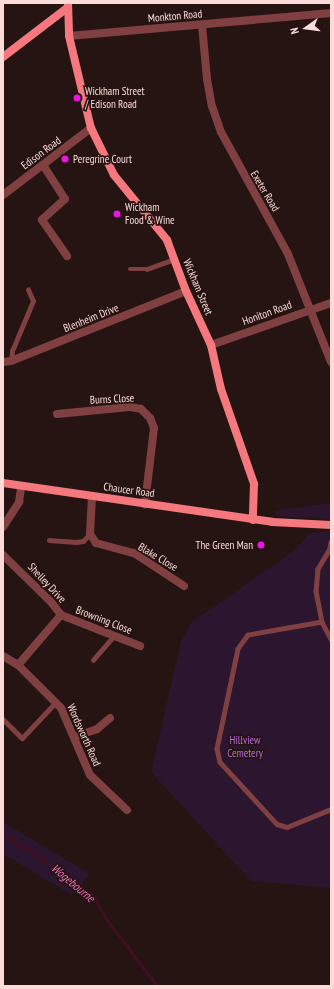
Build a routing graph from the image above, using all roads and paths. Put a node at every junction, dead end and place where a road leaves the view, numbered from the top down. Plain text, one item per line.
1 (67, 5) edge
2 (331, 14) edge
3 (202, 25) junction
4 (69, 36) junction
5 (3, 57) edge
6 (91, 128) junction
7 (43, 164) junction
8 (3, 195) edge
9 (67, 256) dead end
10 (174, 258) junction
11 (130, 269) dead end
12 (28, 290) dead end
13 (186, 291) junction
14 (331, 303) edge
15 (311, 309) junction
16 (211, 344) junction
17 (7, 362) edge
18 (331, 362) edge
19 (57, 414) dead end
20 (3, 483) edge
21 (21, 487) junction
22 (92, 496) junction
23 (145, 504) junction
24 (253, 520) junction
25 (3, 527) edge
26 (331, 527) edge
27 (90, 534) junction
28 (49, 540) dead end
29 (331, 542) edge
30 (3, 554) edge
31 (184, 586) dead end
32 (61, 615) junction
33 (322, 622) junction
34 (114, 636) junction
35 (331, 639) edge
36 (140, 646) dead end
37 (3, 656) edge
38 (92, 660) dead end
39 (18, 665) junction
40 (56, 702) junction
41 (110, 718) dead end
42 (3, 719) edge
43 (74, 737) junction
44 (331, 809) edge
45 (127, 810) dead end

1 - 4 street, Wickham Street
1 - 5 street
2 - 3 street, Monkton Road
3 - 4 street, Monkton Road
3 - 15 street, Exeter Road
4 - 6 street, Wickham Street
6 - 7 street, Edison Road
6 - 10 street, Wickham Street
7 - 8 street, Edison Road
7 - 9 street
10 - 11 lane
10 - 13 street, Wickham Street
12 - 17 lane
13 - 16 street, Wickham Street
13 - 17 street, Blenheim Drive
14 - 15 street, Honiton Road
15 - 16 street, Honiton Road
15 - 18 street, Exeter Road
16 - 24 street, Wickham Street
19 - 23 street, Burns Close
20 - 21 street, Chaucer Road
21 - 22 street, Chaucer Road
21 - 25 street
22 - 23 street, Chaucer Road
22 - 27 street
23 - 24 street, Chaucer Road
24 - 26 street
27 - 28 lane
27 - 31 street, Blake Close
29 - 33 lane
30 - 32 street, Shelley Drive
32 - 34 street, Browning Close
32 - 39 street, Shelley Drive
33 - 35 lane
33 - 44 lane
34 - 36 street, Browning Close
34 - 38 lane
37 - 39 street, Wordsworth Road
39 - 40 street, Wordsworth Road
40 - 42 lane
40 - 43 street, Wordsworth Road
41 - 43 street
43 - 45 street, Wordsworth Road

